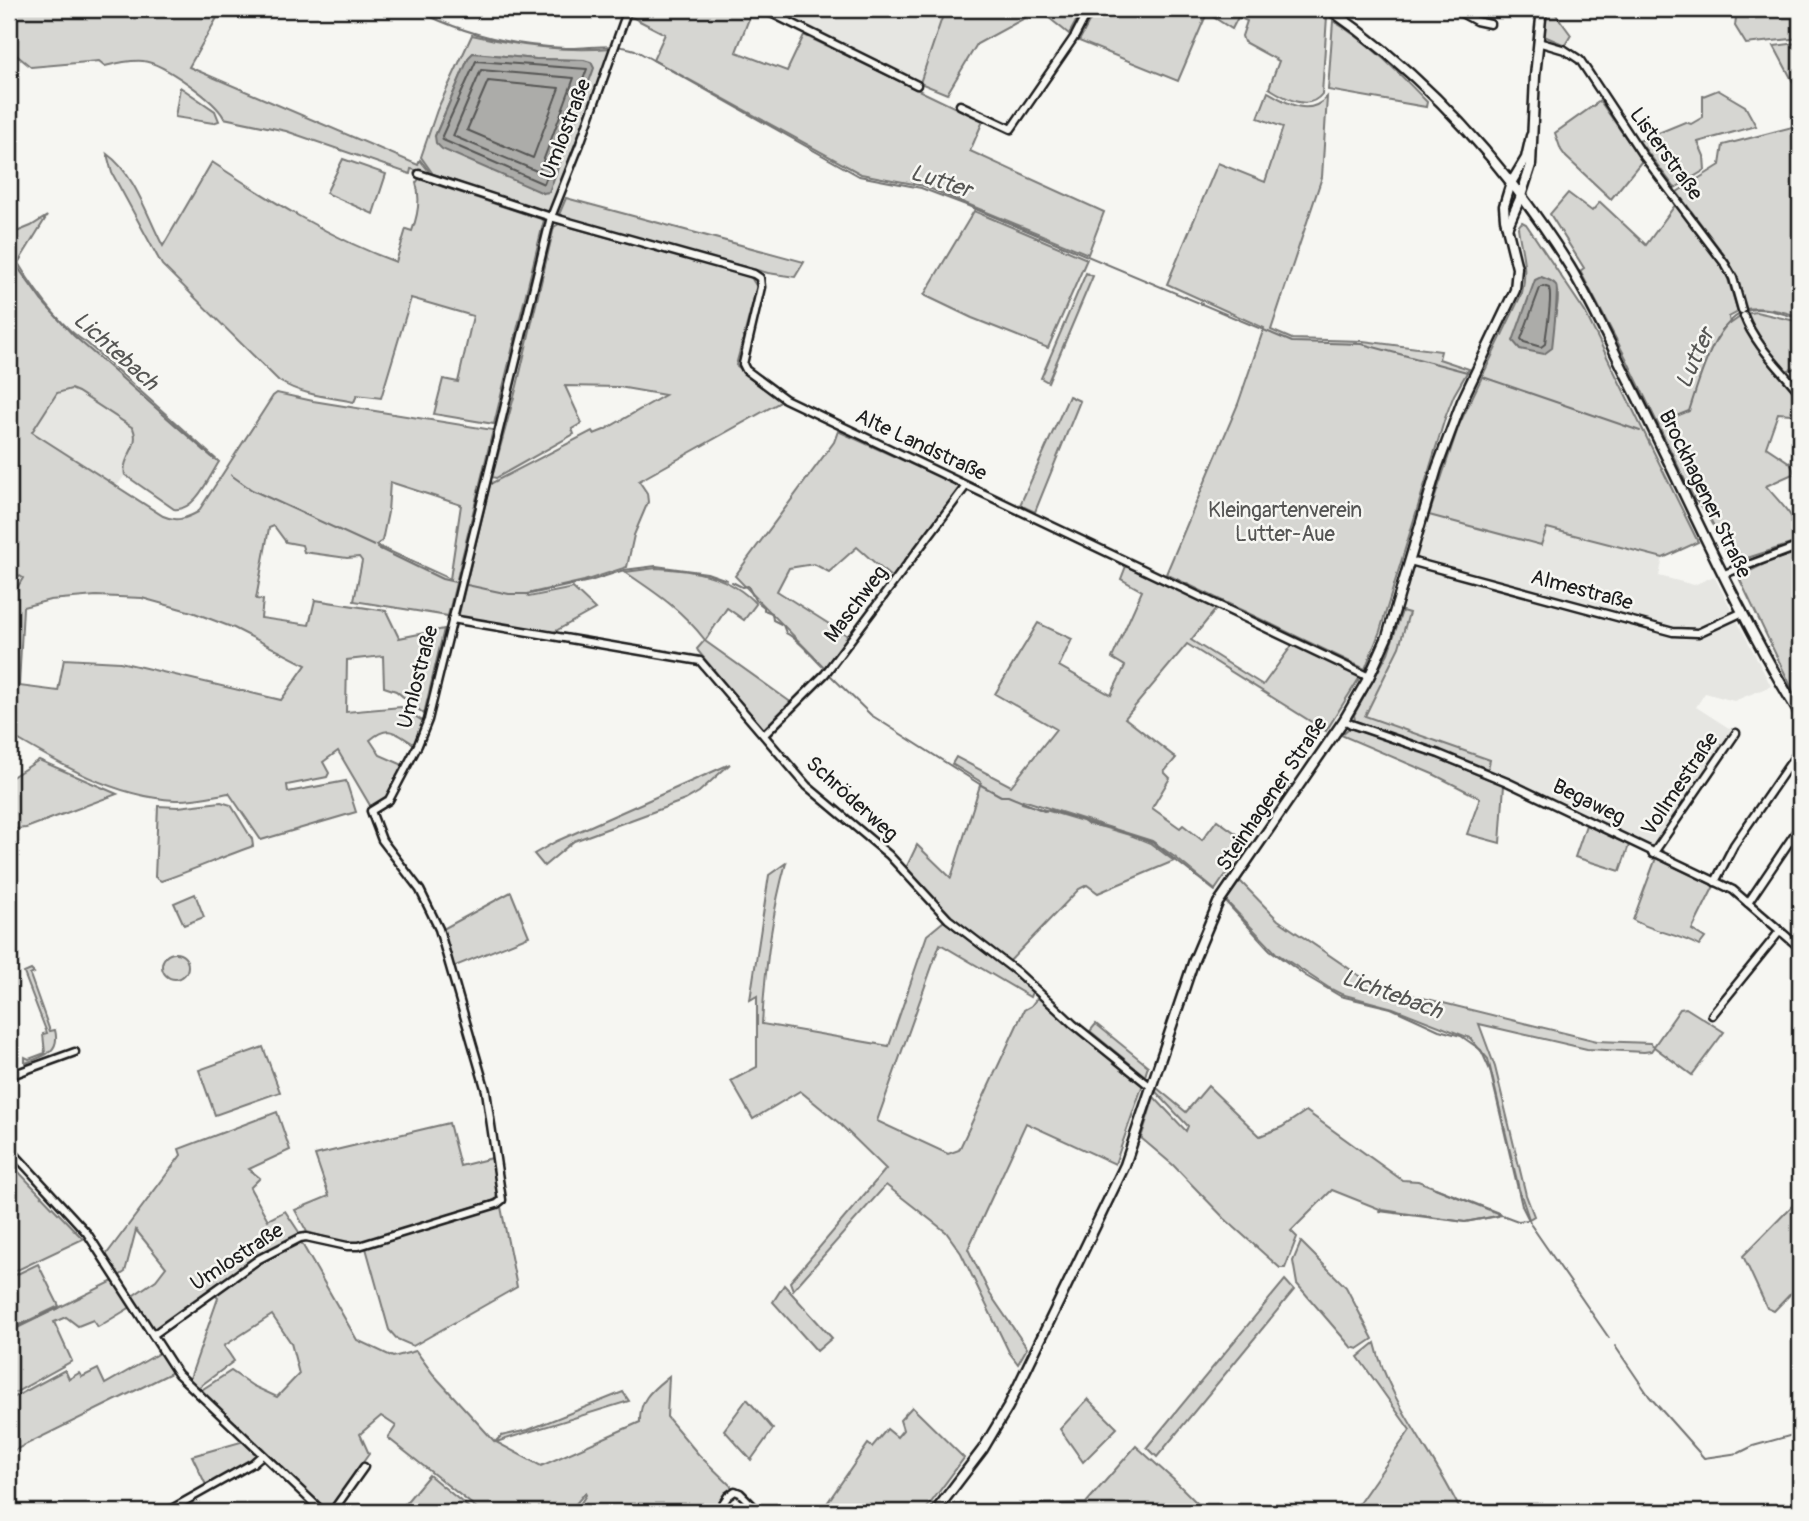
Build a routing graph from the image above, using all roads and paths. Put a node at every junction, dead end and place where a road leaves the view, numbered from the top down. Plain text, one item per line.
1 (628, 9) edge
2 (763, 9) edge
3 (1089, 9) edge
4 (1329, 9) edge
5 (1454, 9) edge
6 (1542, 9) edge
7 (1490, 24) dead end
8 (1538, 43) junction
9 (917, 85) dead end
10 (960, 105) dead end
11 (1531, 136) junction
12 (419, 174) dead end
13 (1511, 183) junction
14 (1521, 196) junction
15 (551, 217) junction
16 (1508, 226) junction
17 (1800, 393) edge
18 (966, 486) junction
19 (1800, 546) edge
20 (1410, 561) junction
21 (1724, 574) junction
22 (1743, 612) junction
23 (452, 619) junction
24 (1369, 677) junction
25 (1800, 716) edge
26 (1344, 720) junction
27 (1736, 733) dead end
28 (764, 735) junction
29 (1800, 750) edge
30 (1800, 826) edge
31 (1653, 854) junction
32 (1715, 882) junction
33 (1748, 903) junction
34 (1780, 931) junction
35 (1800, 948) edge
36 (1712, 1015) dead end
37 (75, 1052) dead end
38 (9, 1076) edge
39 (1151, 1087) junction
40 (9, 1148) edge
41 (153, 1335) junction
42 (262, 1455) junction
43 (363, 1467) dead end
44 (166, 1512) edge
45 (323, 1512) edge
46 (332, 1512) edge
47 (717, 1512) edge
48 (759, 1512) edge
49 (935, 1512) edge

1 - 15 street, Umlostraße
2 - 9 street
3 - 10 street
4 - 13 main road, Brockhagener Straße
5 - 7 street
6 - 8 main road, Steinhagener Straße
8 - 11 main road, Steinhagener Straße
8 - 17 street, Listerstraße
11 - 13 main road, Steinhagener Straße
11 - 14 main road, Steinhagener Straße
12 - 15 street, Alte Landstraße
13 - 14 main road, Brockhagener Straße
13 - 16 main road, Steinhagener Straße
14 - 16 main road, Steinhagener Straße
14 - 21 main road, Brockhagener Straße
15 - 18 street, Alte Landstraße
15 - 23 street, Umlostraße
16 - 20 main road, Steinhagener Straße
18 - 24 street, Alte Landstraße
18 - 28 street, Maschweg
19 - 21 street
20 - 22 street, Almestraße
20 - 24 main road, Steinhagener Straße
21 - 22 main road, Brockhagener Straße
22 - 25 main road, Brockhagener Straße
23 - 28 street, Schröderweg
23 - 41 street, Umlostraße
24 - 26 main road, Steinhagener Straße
26 - 31 street, Begaweg
26 - 39 main road, Steinhagener Straße
27 - 31 street, Vollmestraße
28 - 39 street, Schröderweg
29 - 32 street
30 - 33 street
31 - 32 street, Begaweg
32 - 33 street, Begaweg
33 - 34 street, Begaweg
34 - 35 street, Begaweg
34 - 36 street
37 - 38 street
39 - 49 main road, Steinhagener Straße
40 - 41 street
41 - 42 street
42 - 44 street
42 - 45 street
43 - 46 street
47 - 48 street

